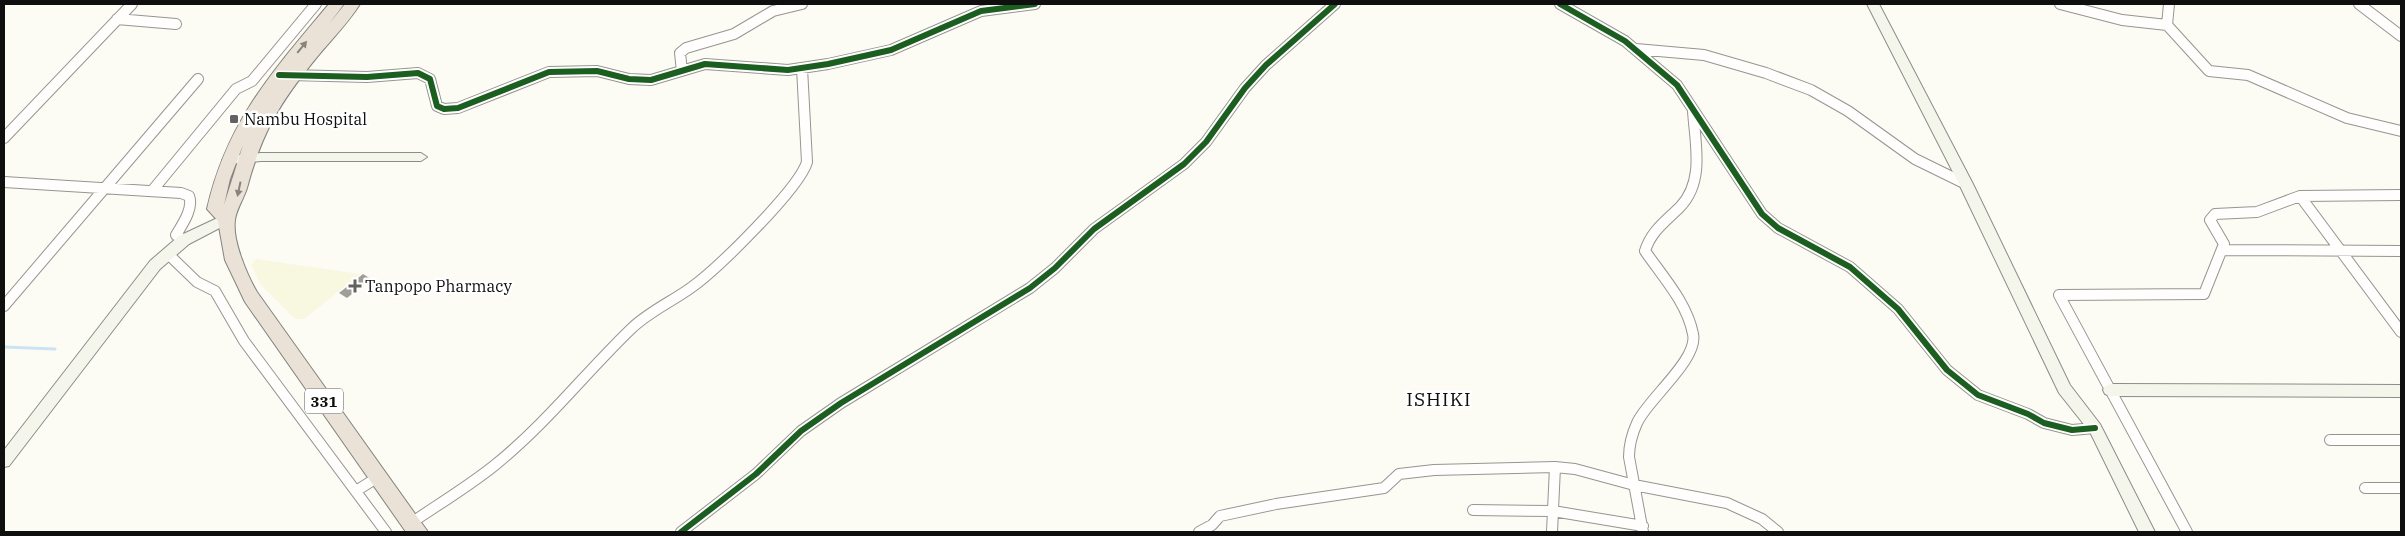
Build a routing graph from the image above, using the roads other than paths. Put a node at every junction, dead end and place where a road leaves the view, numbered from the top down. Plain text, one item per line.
1 (132, 4) edge
2 (316, 4) edge
3 (337, 4) edge
4 (353, 4) edge
5 (802, 4) edge
6 (1035, 4) edge
7 (1335, 4) edge
8 (1560, 4) edge
9 (1874, 4) edge
10 (2060, 4) edge
11 (2169, 4) edge
12 (2359, 4) edge
13 (2086, 8) edge
14 (117, 19) junction
15 (176, 24) dead end
16 (2167, 25) junction
17 (2401, 36) edge
18 (1636, 49) junction
19 (802, 68) junction
20 (682, 71) junction
21 (279, 75) junction
22 (296, 76) junction
23 (198, 79) dead end
24 (1693, 110) junction
25 (2401, 131) edge
26 (4, 138) edge
27 (247, 157) junction
28 (421, 157) dead end
29 (228, 160) junction
30 (4, 182) edge
31 (1966, 184) junction
32 (104, 188) junction
33 (152, 191) junction
34 (2401, 195) edge
35 (2300, 196) junction
36 (226, 219) junction
37 (184, 240) junction
38 (2222, 250) junction
39 (2341, 251) junction
40 (2401, 251) edge
41 (168, 254) junction
42 (4, 306) edge
43 (2401, 332) edge
44 (2110, 390) junction
45 (2401, 391) edge
46 (2094, 428) junction
47 (2330, 440) dead end
48 (2401, 440) edge
49 (4, 461) edge
50 (1555, 467) junction
51 (378, 477) junction
52 (1635, 486) junction
53 (2365, 488) dead end
54 (2401, 488) edge
55 (356, 491) junction
56 (1473, 510) dead end
57 (1553, 511) junction
58 (415, 528) edge
59 (1643, 529) edge
60 (386, 532) edge
61 (680, 532) edge
62 (1199, 532) edge
63 (1552, 532) edge
64 (1778, 532) edge
65 (2147, 532) edge
66 (2187, 532) edge

1 - 14 street
2 - 33 street
21 -> 3 highway, 331
4 - 22 highway
5 - 20 street
6 - 19 street
7 - 61 street
8 - 18 street
9 - 31 street
10 - 13 street
11 - 16 street
12 - 17 street
13 - 16 street
14 - 15 street
14 - 26 street
16 - 25 street
18 - 24 street
18 - 31 street
19 - 20 street
19 - 58 street
20 - 22 street
21 - 22 street
21 - 29 highway, 331
22 - 27 highway
23 - 32 street
24 - 46 street
24 - 52 street
27 - 28 street
27 - 29 street
27 -> 36 highway
29 - 36 highway, 331
30 - 32 street
31 - 46 street
32 - 33 street
32 - 42 street
33 - 37 street
34 - 35 street
35 - 38 street
35 - 39 street
36 - 37 street
36 - 51 highway, 331
37 - 41 street
38 - 39 street
38 - 44 street
39 - 40 street
39 - 43 street
41 - 49 street
41 - 55 street
44 - 45 street
44 - 66 street
46 - 65 street
47 - 48 street
50 - 52 street
50 - 57 street
50 - 62 street
51 - 55 street
51 - 58 highway, 331
52 - 59 street
52 - 64 street
53 - 54 street
55 - 60 street
56 - 57 street
57 - 59 street
57 - 63 street

